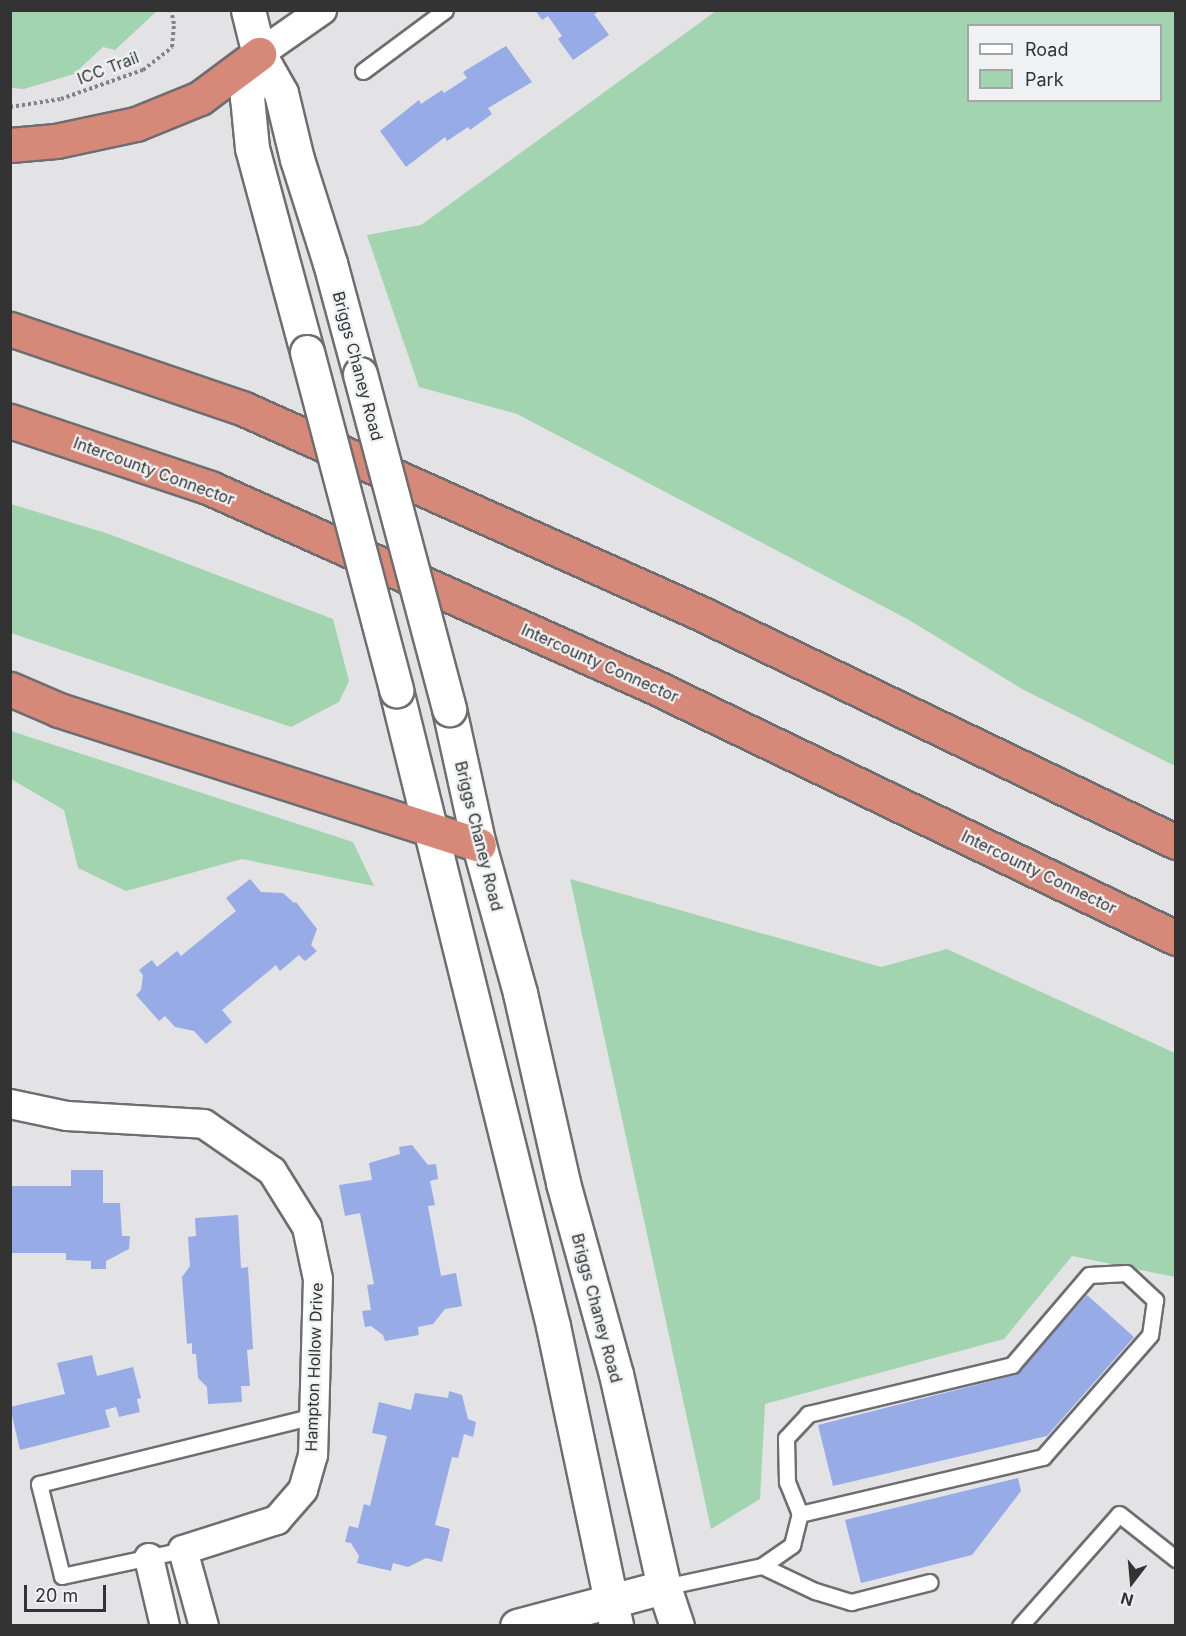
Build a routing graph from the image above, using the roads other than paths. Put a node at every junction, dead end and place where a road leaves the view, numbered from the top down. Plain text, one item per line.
1 (248, 10) edge
2 (322, 10) edge
3 (445, 10) edge
4 (259, 54) junction
5 (363, 71) dead end
6 (10, 145) edge
7 (10, 329) edge
8 (10, 420) edge
9 (10, 689) edge
10 (429, 830) junction
11 (1176, 842) edge
12 (479, 845) junction
13 (1176, 938) edge
14 (10, 1104) edge
15 (314, 1416) junction
16 (800, 1514) junction
17 (183, 1550) junction
18 (149, 1558) junction
19 (1176, 1559) edge
20 (762, 1566) junction
21 (930, 1582) dead end
22 (664, 1587) junction
23 (612, 1614) edge
24 (165, 1626) edge
25 (204, 1626) edge
26 (517, 1626) edge
27 (677, 1626) edge
28 (1020, 1626) edge

1 - 4 main road, Briggs Chaney Road
2 - 4 street
3 - 5 lane
4 - 6 highway
4 - 10 main road, bridge
4 - 12 main road, Briggs Chaney Road, bridge
7 - 11 highway
8 - 13 highway, Intercounty Connector
9 - 10 highway
10 - 12 highway
10 - 23 main road
12 - 22 main road, Briggs Chaney Road
14 - 15 street, Hampton Hollow Drive
15 - 17 street, Hampton Hollow Drive
15 - 18 lane
16 - 16 lane
16 - 20 lane
17 - 18 lane
17 - 25 street
18 - 24 street
19 - 28 lane
20 - 21 lane
20 - 22 lane
22 - 23 main road
22 - 27 main road, Briggs Chaney Road
23 - 26 main road

